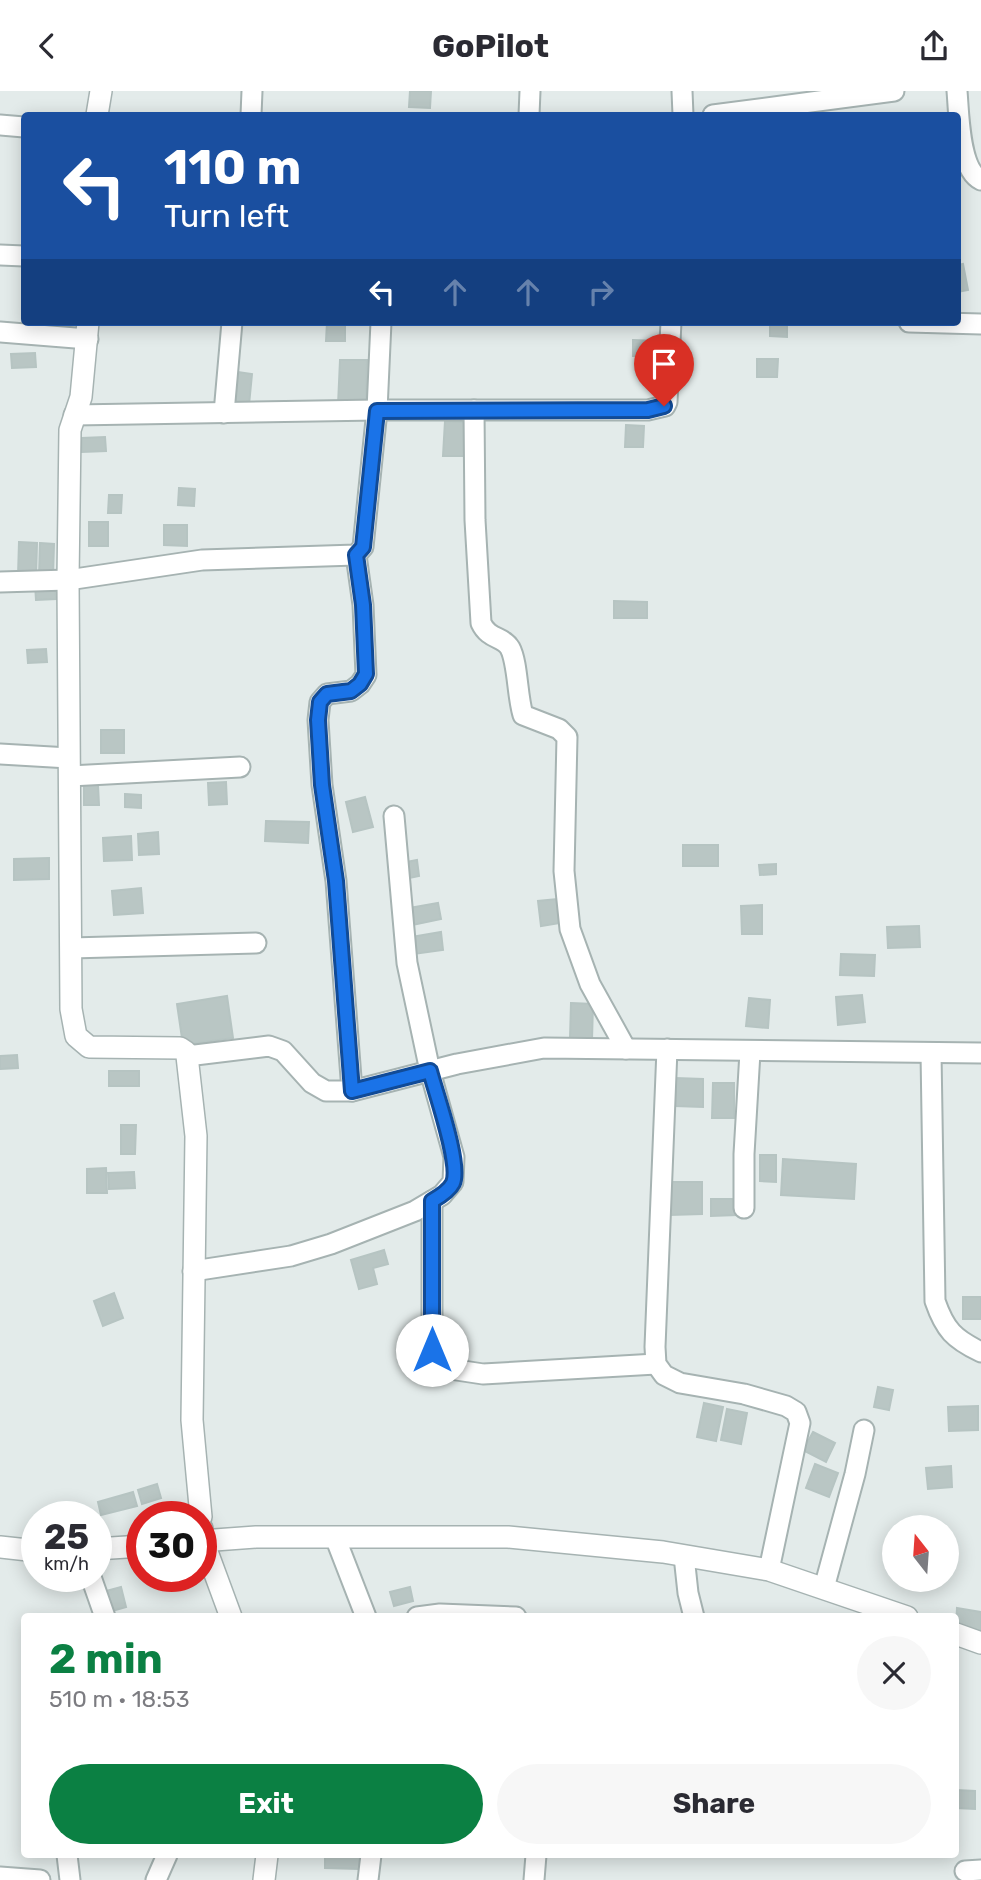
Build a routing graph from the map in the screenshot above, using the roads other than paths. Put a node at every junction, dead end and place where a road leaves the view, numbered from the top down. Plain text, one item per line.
1 (101, 91) edge
2 (252, 91) edge
3 (530, 91) edge
4 (682, 91) edge
5 (894, 91) edge
6 (957, 91) edge
7 (98, 112) edge
8 (251, 112) edge
9 (529, 112) edge
10 (683, 112) edge
11 (738, 112) edge
12 (959, 112) edge
13 (0, 125) edge
14 (21, 127) edge
15 (961, 129) edge
16 (981, 180) edge
17 (0, 255) edge
18 (21, 256) edge
19 (961, 323) edge
20 (981, 324) edge
21 (232, 326) edge
22 (381, 326) edge
23 (671, 326) edge
24 (88, 331) edge
25 (0, 332) edge
26 (474, 410) junction
27 (377, 411) junction
28 (224, 413) junction
29 (74, 415) junction
30 (356, 555) junction
31 (68, 580) junction
32 (0, 582) edge
33 (0, 754) edge
34 (69, 767) junction
35 (240, 767) dead end
36 (394, 816) dead end
37 (256, 943) dead end
38 (71, 949) junction
39 (626, 1049) junction
40 (667, 1049) junction
41 (750, 1052) junction
42 (931, 1053) junction
43 (981, 1053) edge
44 (187, 1056) junction
45 (430, 1071) junction
46 (352, 1091) junction
47 (432, 1201) junction
48 (744, 1208) dead end
49 (193, 1271) junction
50 (981, 1340) edge
51 (958, 1341) junction
52 (981, 1352) edge
53 (656, 1364) junction
54 (864, 1430) dead end
55 (199, 1501) edge
56 (217, 1532) edge
57 (335, 1537) junction
58 (0, 1547) edge
59 (21, 1549) edge
60 (684, 1556) junction
61 (769, 1570) junction
62 (217, 1575) edge
63 (824, 1588) junction
64 (96, 1592) edge
65 (104, 1613) edge
66 (230, 1613) edge
67 (364, 1613) edge
68 (693, 1613) edge
69 (896, 1613) edge
70 (959, 1635) edge
71 (981, 1643) edge
72 (67, 1858) edge
73 (166, 1858) edge
74 (267, 1858) edge
75 (371, 1858) edge
76 (536, 1858) edge
77 (0, 1877) edge
78 (40, 1880) edge
79 (70, 1880) edge
80 (156, 1880) edge
81 (264, 1880) edge
82 (368, 1880) edge
83 (534, 1880) edge

1 - 7 street
2 - 8 street
3 - 9 street
4 - 10 street
5 - 11 street
6 - 12 street
13 - 14 street
15 - 16 street
17 - 18 street
19 - 20 street
21 - 28 street
22 - 27 street
23 - 26 street
24 - 25 street
24 - 29 street
26 - 27 street
26 - 39 street
27 - 28 street
27 - 30 street
28 - 29 street
29 - 31 street
30 - 31 street
30 - 46 street
31 - 32 street
31 - 34 street
33 - 34 street
34 - 35 street
34 - 38 street
36 - 45 street
37 - 38 street
38 - 44 street
39 - 40 street
39 - 45 street
40 - 41 street
40 - 53 street
41 - 42 street
41 - 48 street
42 - 43 street
42 - 51 street
44 - 46 street
44 - 49 street
45 - 46 street
45 - 47 street
47 - 49 street
47 - 53 street
49 - 55 street
50 - 51 street
51 - 52 street
53 - 61 street
54 - 63 street
56 - 57 street
57 - 60 street
57 - 67 street
58 - 59 street
60 - 61 street
60 - 68 street
61 - 63 street
62 - 66 street
63 - 69 street
64 - 65 street
70 - 71 street
72 - 79 street
73 - 80 street
74 - 81 street
75 - 82 street
76 - 83 street
77 - 78 street

